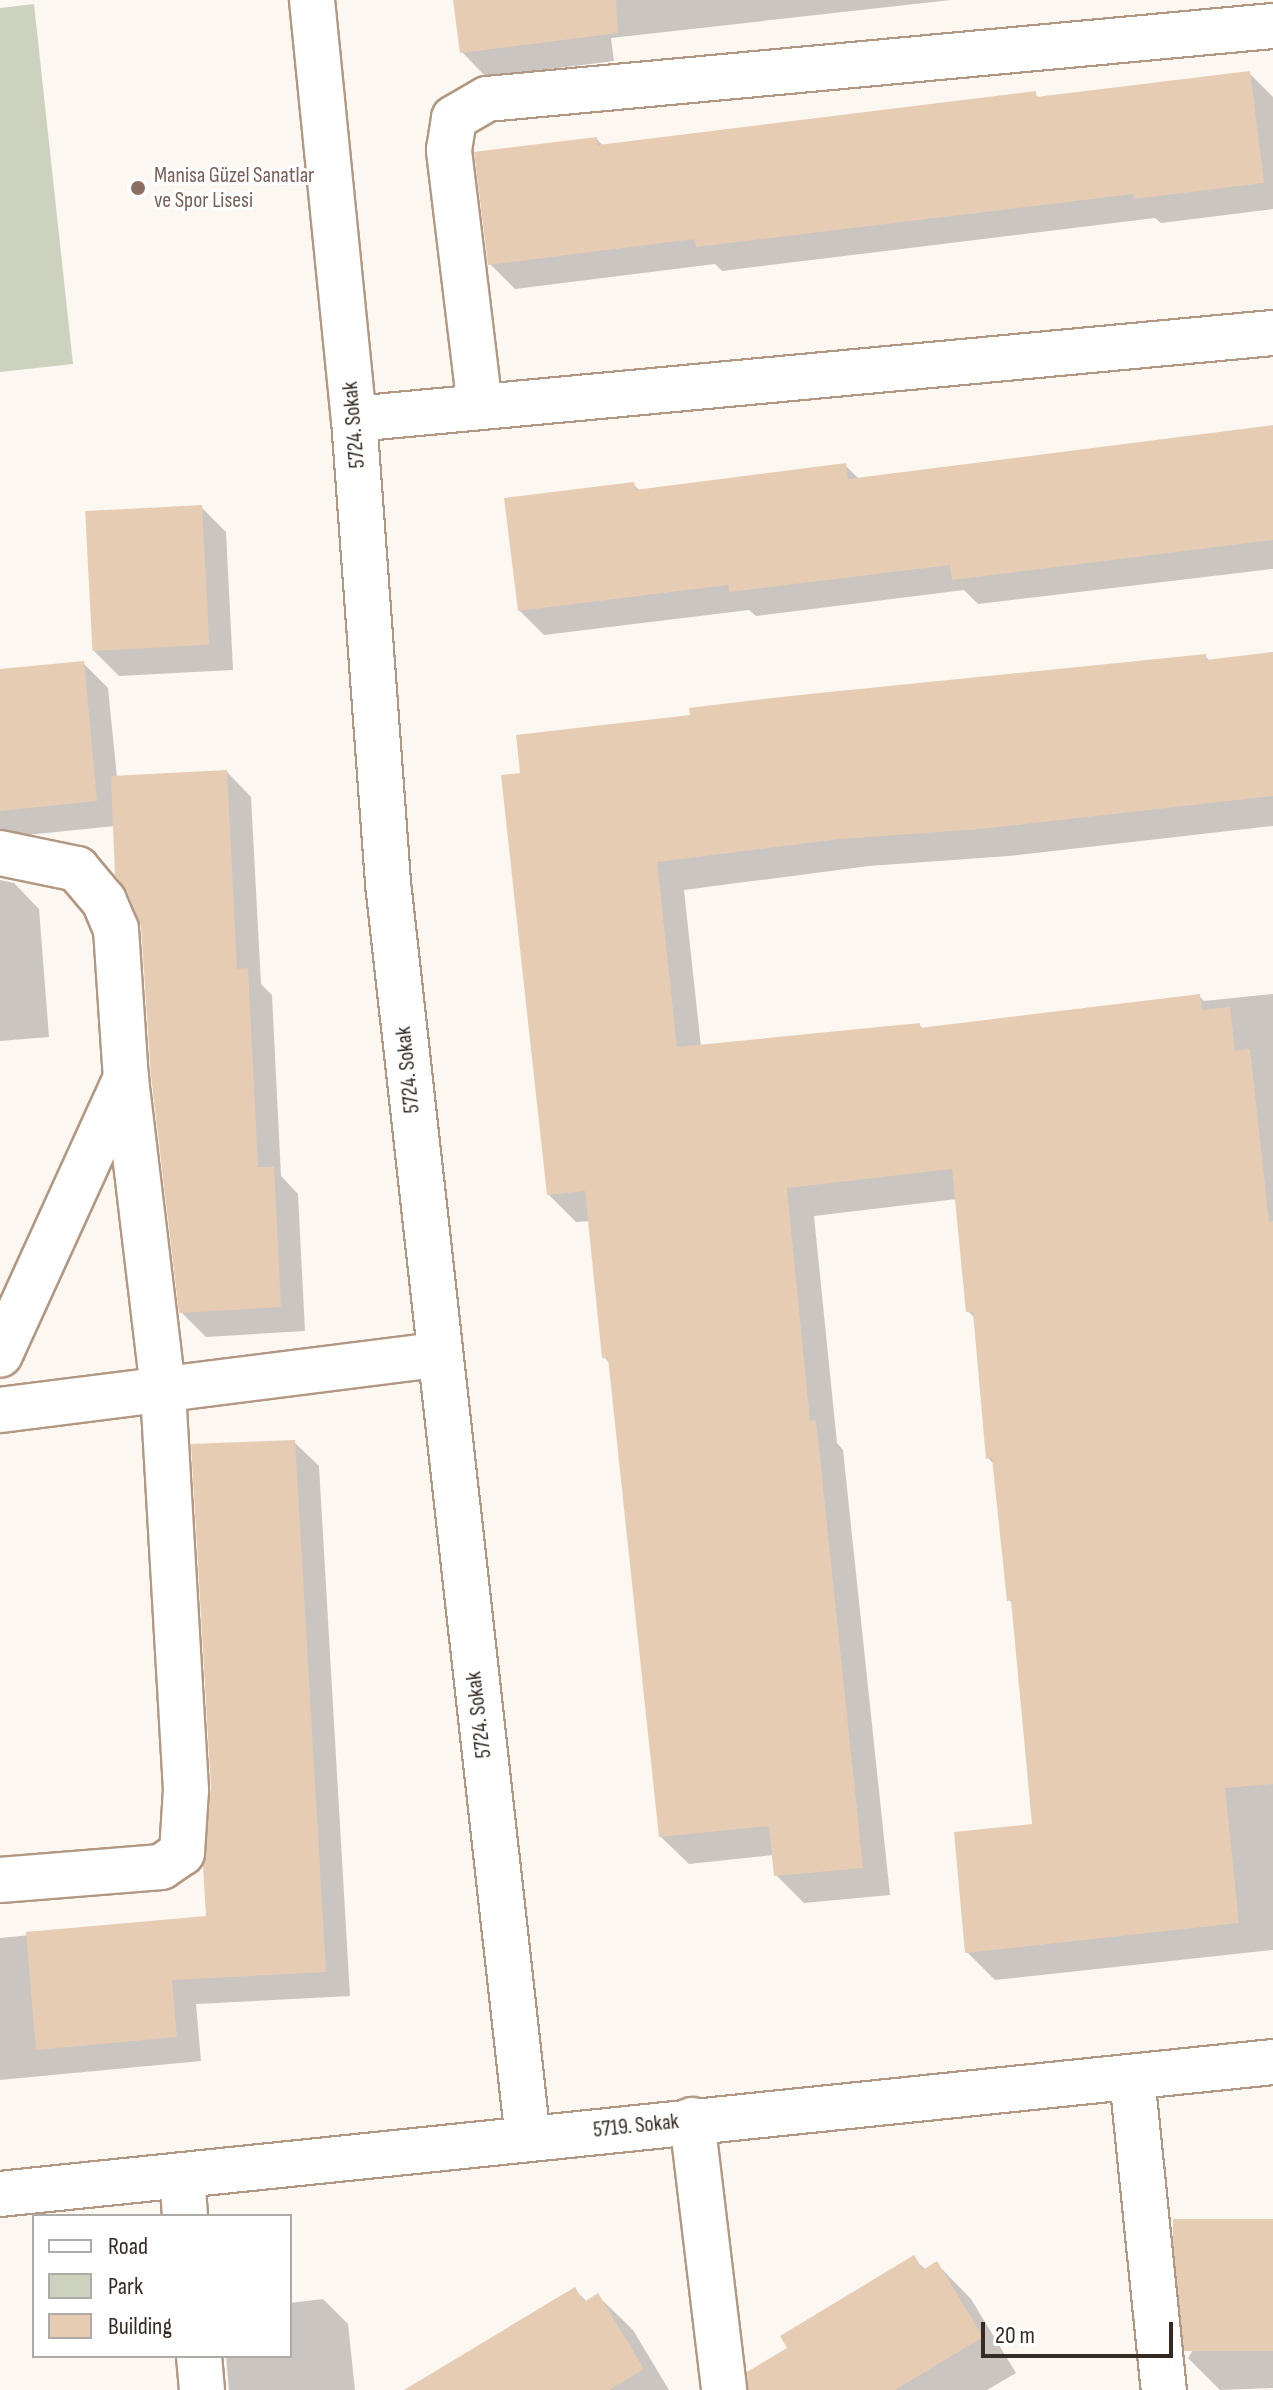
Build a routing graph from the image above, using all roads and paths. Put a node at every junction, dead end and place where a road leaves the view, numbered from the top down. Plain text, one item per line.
1 (312, 0) edge
2 (1273, 26) edge
3 (1273, 333) edge
4 (480, 407) junction
5 (354, 419) junction
6 (0, 853) edge
7 (126, 1078) junction
8 (0, 1355) edge
9 (438, 1355) junction
10 (163, 1389) junction
11 (0, 1410) edge
12 (0, 1880) edge
13 (1273, 2062) edge
14 (1132, 2077) junction
15 (692, 2120) junction
16 (528, 2139) junction
17 (0, 2194) edge
18 (183, 2195) edge
19 (199, 2358) edge
20 (202, 2390) edge
21 (724, 2390) edge
22 (1164, 2390) edge

1 - 5 street, 5724. Sokak
2 - 4 street
3 - 4 street
4 - 5 street
5 - 9 street, 5724. Sokak
6 - 7 street
7 - 8 street
7 - 10 street
9 - 10 street
9 - 16 street, 5724. Sokak
10 - 11 street
10 - 12 street
13 - 14 street, 5719. Sokak
14 - 15 street, 5719. Sokak
14 - 22 street
15 - 16 street, 5719. Sokak
15 - 21 street
16 - 18 street, 5719. Sokak
17 - 18 street, 5719. Sokak
19 - 20 street

